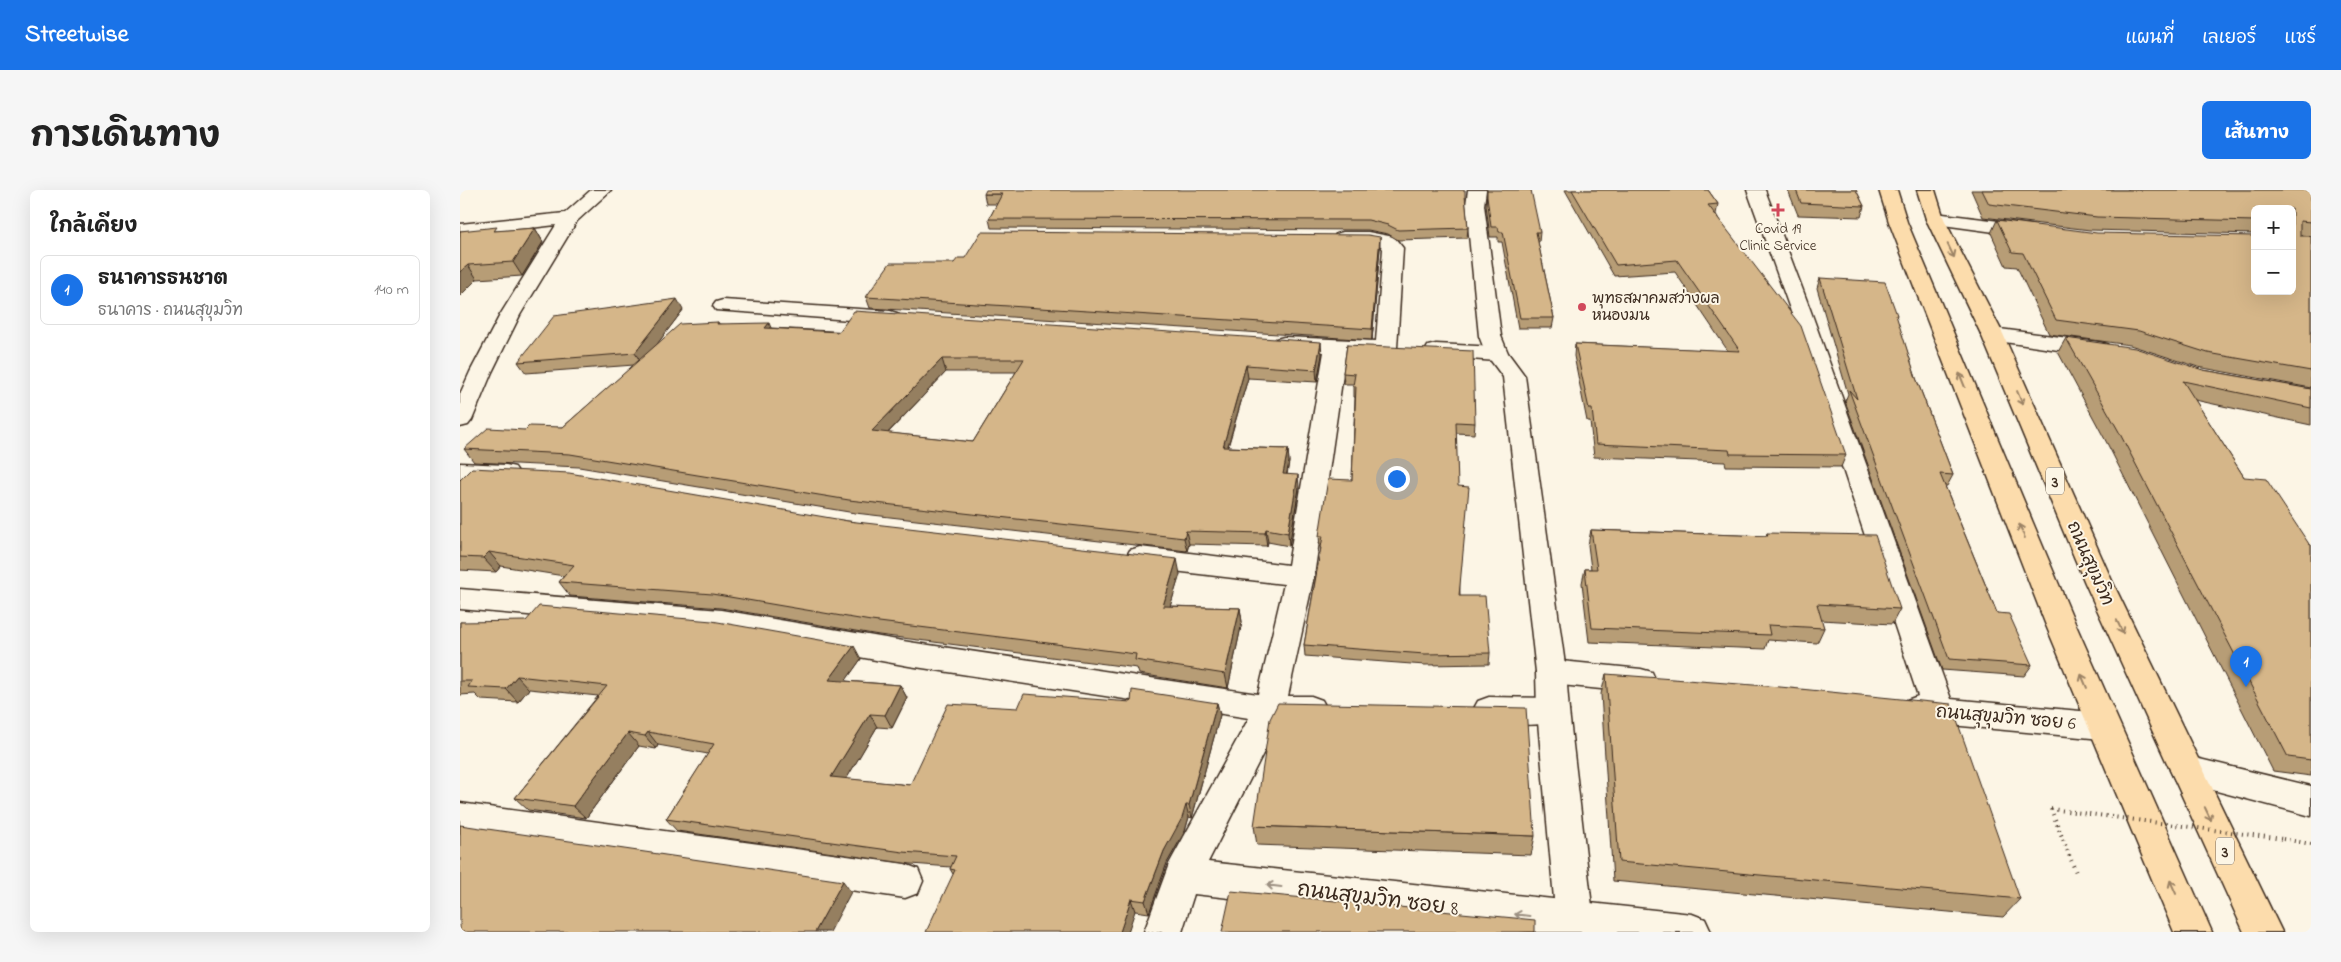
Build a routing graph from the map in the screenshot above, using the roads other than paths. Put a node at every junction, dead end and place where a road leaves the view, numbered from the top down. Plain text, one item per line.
1 (602, 190) edge
2 (1477, 190) edge
3 (1756, 190) edge
4 (1888, 190) edge
5 (1926, 190) edge
6 (570, 218) junction
7 (1935, 219) junction
8 (460, 230) edge
9 (2051, 233) edge
10 (1328, 238) edge
11 (723, 306) dead end
12 (911, 319) edge
13 (1992, 334) junction
14 (1267, 342) edge
15 (1336, 347) junction
16 (1401, 349) junction
17 (2120, 352) edge
18 (1497, 354) junction
19 (470, 374) edge
20 (460, 420) edge
21 (460, 471) edge
22 (529, 474) edge
23 (1112, 554) edge
24 (1300, 576) junction
25 (460, 600) edge
26 (1551, 672) junction
27 (1667, 684) edge
28 (1890, 706) edge
29 (1270, 709) junction
30 (1339, 710) edge
31 (1465, 710) edge
32 (1553, 711) junction
33 (1939, 711) junction
34 (2102, 726) junction
35 (2187, 770) junction
36 (2311, 801) edge
37 (460, 818) edge
38 (1182, 876) junction
39 (906, 881) dead end
40 (1576, 926) edge
41 (1163, 932) edge
42 (1692, 932) edge
43 (2193, 932) edge
44 (2263, 932) edge

1 - 6 street
2 - 18 street
3 - 33 street
34 -> 4 main road
5 - 7 main road, ถนนสุขุมวิท / 3
6 - 8 street
6 - 19 street
7 - 9 street
7 -> 13 main road, ถนนสุขุมวิท / 3
10 - 16 street
11 - 12 street
13 - 17 street
13 -> 35 main road, ถนนสุขุมวิท / 3
14 - 15 street
15 - 16 street
15 - 24 street
16 - 18 street
18 - 26 street
19 - 20 street
21 - 22 street
23 - 24 street
24 - 29 street
25 - 29 street
26 - 27 street
26 - 32 street
28 - 33 street, ถนนสุขุมวิท ซอย 6
29 - 30 street
29 - 38 street
31 - 32 street
32 - 40 street
33 - 34 street, ถนนสุขุมวิท ซอย 6
43 -> 34 main road
35 - 36 street
35 -> 44 main road, ถนนสุขุมวิท / 3
37 - 39 street
40 -> 38 street, ถนนสุขุมวิท ซอย 8
38 - 41 street
40 - 42 street, ถนนสุขุมวิท ซอย 8

